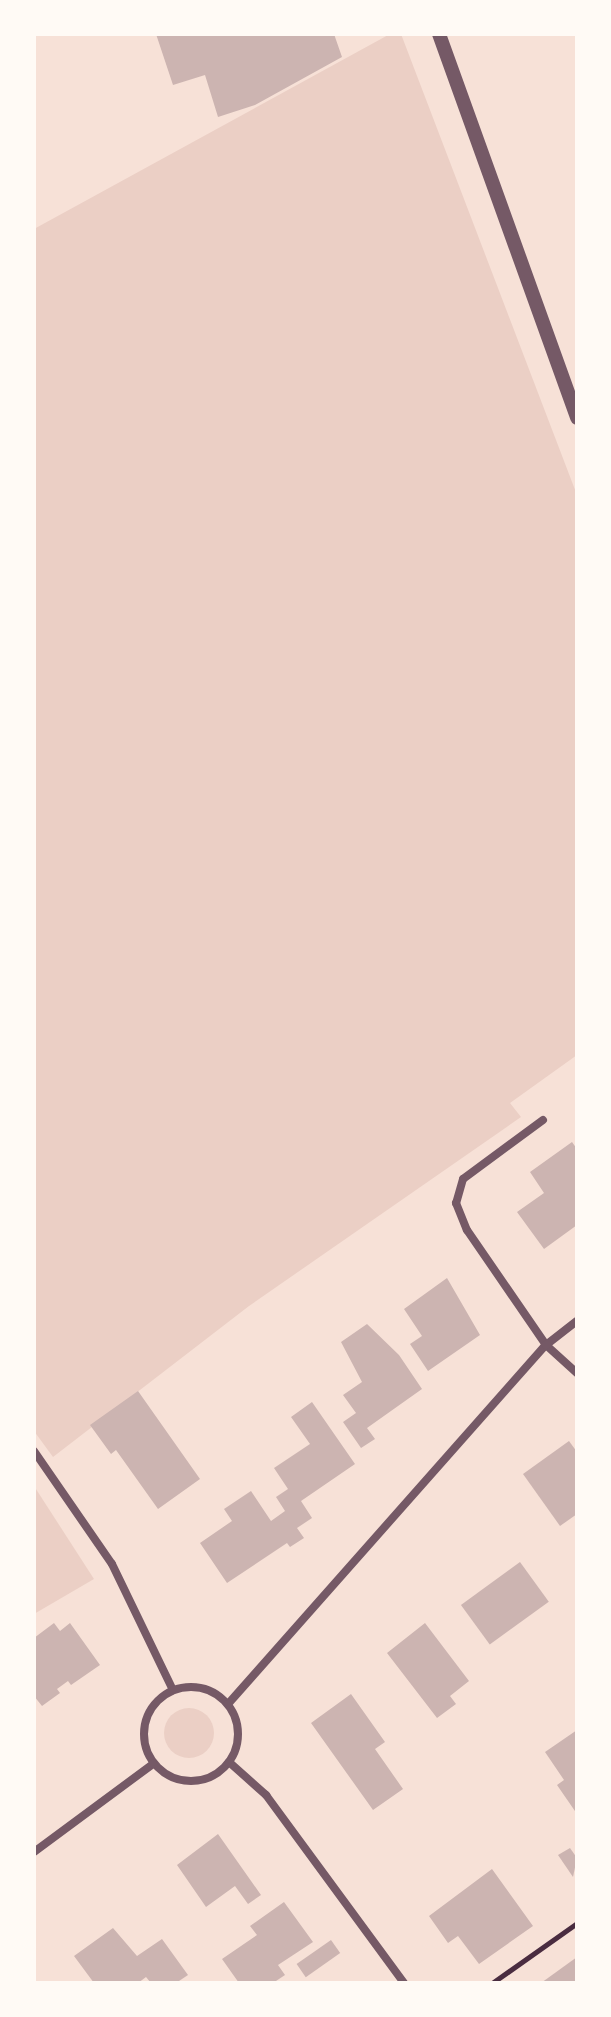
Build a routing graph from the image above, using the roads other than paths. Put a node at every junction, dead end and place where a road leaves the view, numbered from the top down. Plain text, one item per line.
1 (439, 34) edge
2 (577, 418) edge
3 (543, 1120) dead end
4 (577, 1321) edge
5 (546, 1345) junction
6 (577, 1373) edge
7 (34, 1451) edge
8 (173, 1690) junction
9 (228, 1704) junction
10 (229, 1762) junction
11 (153, 1764) junction
12 (34, 1852) edge
13 (404, 1983) edge

1 - 2 street
3 - 5 street
4 - 5 street
5 - 6 street
5 - 9 street
7 - 8 street
8 - 9 street
8 - 11 street
9 - 10 street
10 - 11 street
10 - 13 street
11 - 12 street

